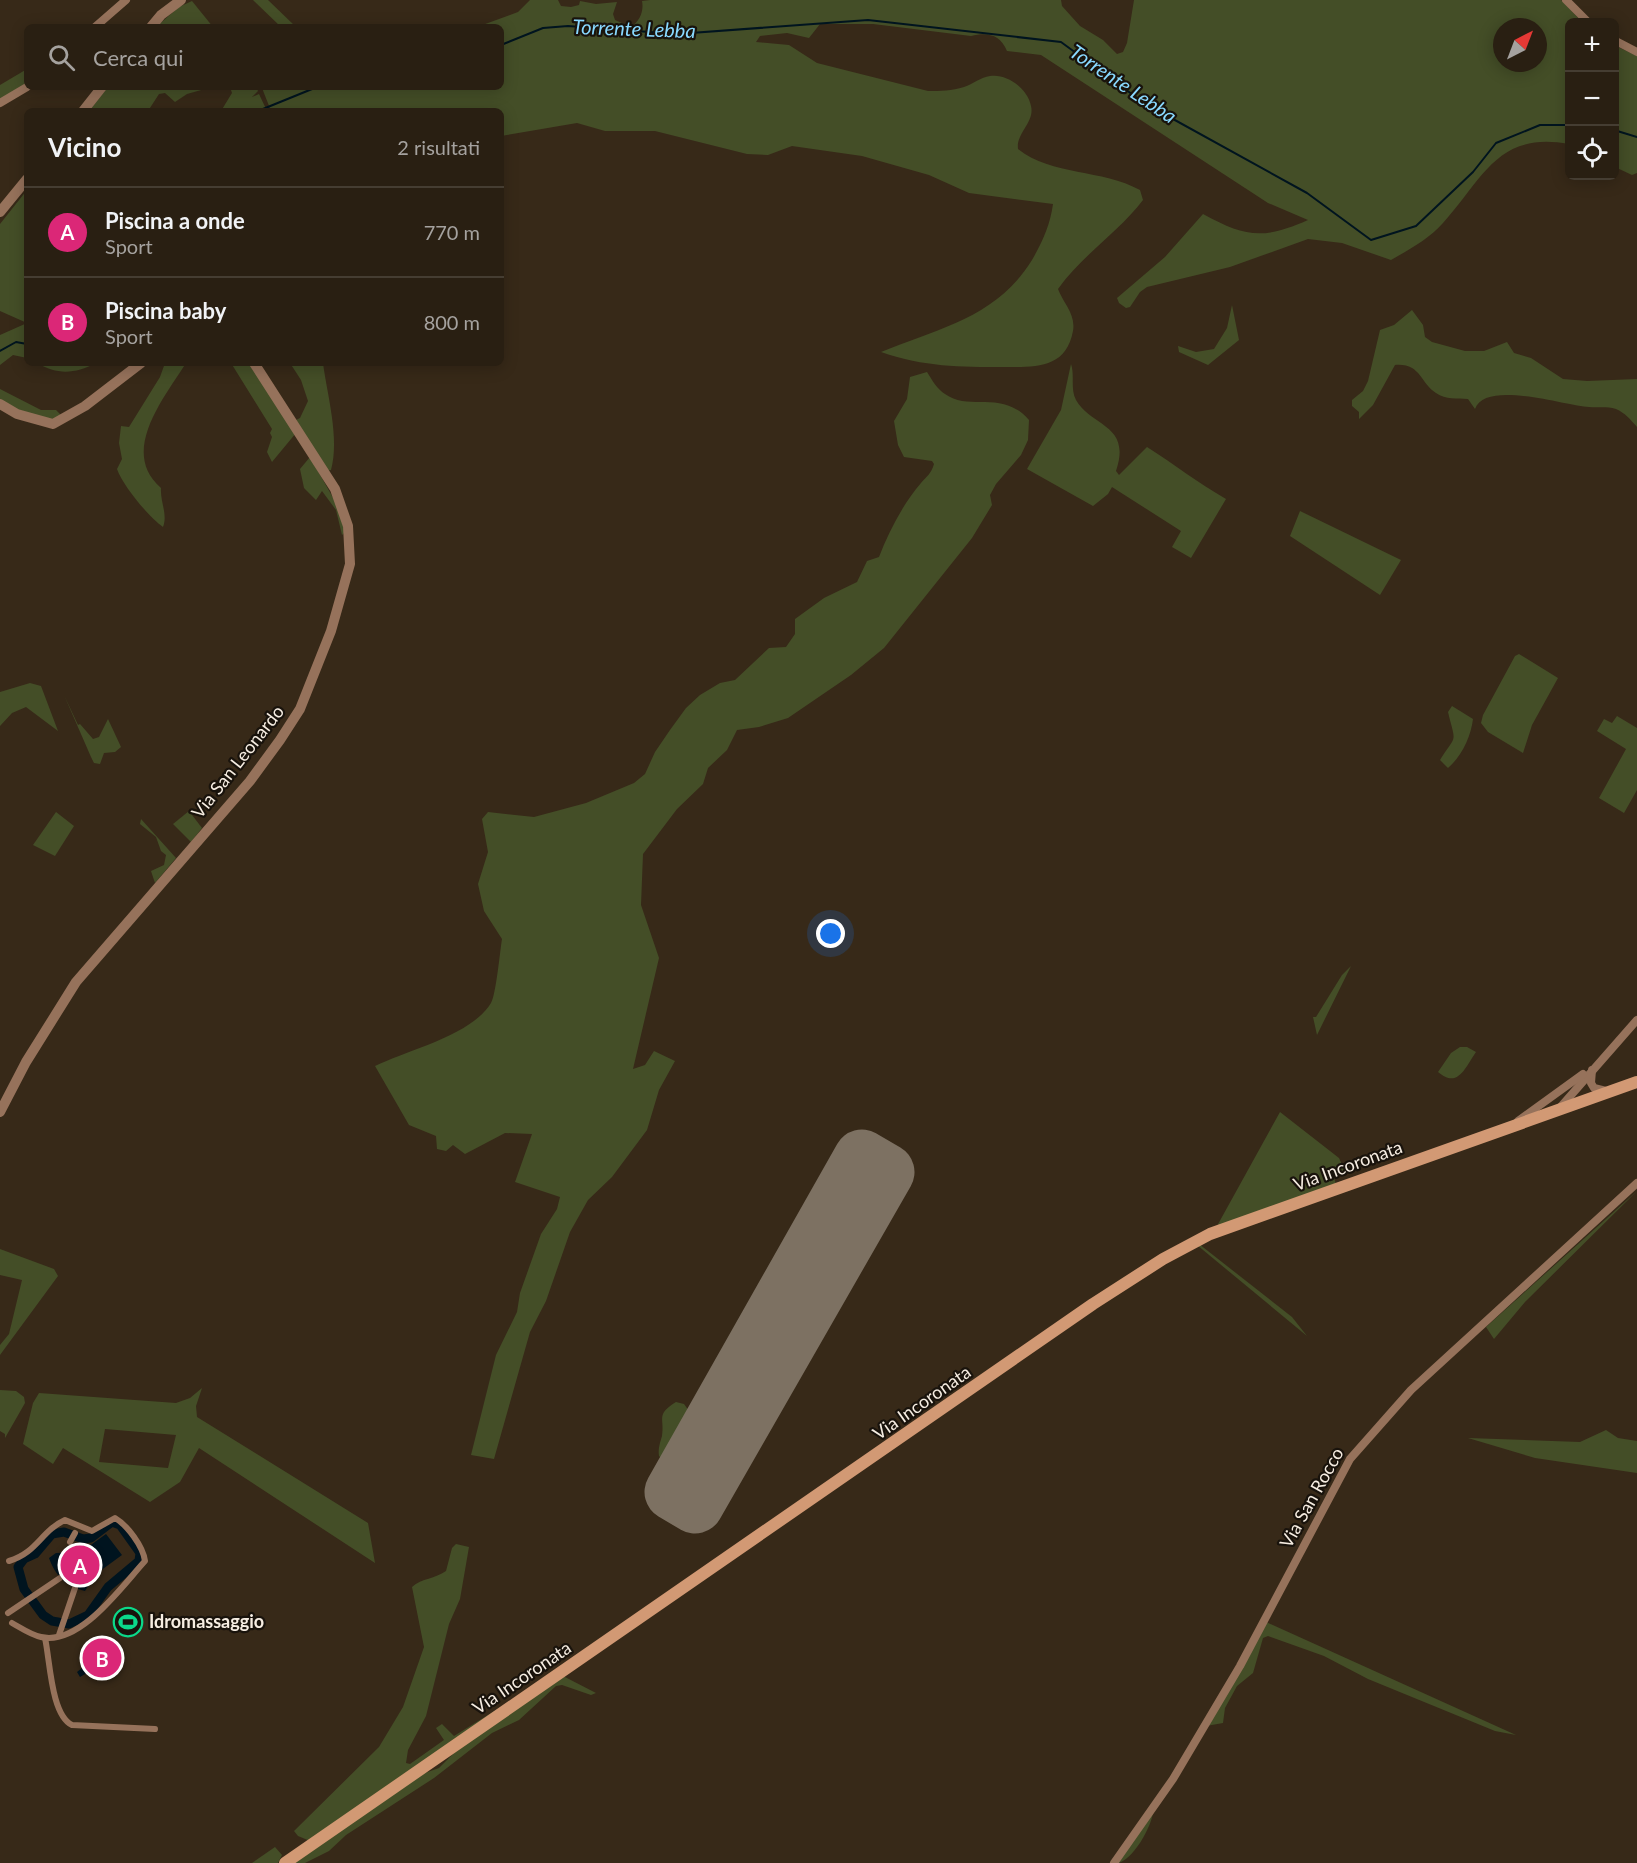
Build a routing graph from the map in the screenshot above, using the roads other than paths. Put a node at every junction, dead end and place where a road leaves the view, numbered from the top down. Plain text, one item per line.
1 (126, 0) edge
2 (181, 0) edge
3 (1566, 0) edge
4 (1584, 18) edge
5 (98, 24) edge
6 (154, 24) edge
7 (1619, 43) edge
8 (1637, 52) edge
9 (24, 89) edge
10 (100, 90) edge
11 (0, 103) edge
12 (85, 108) edge
13 (24, 183) edge
14 (0, 212) edge
15 (137, 366) edge
16 (256, 366) edge
17 (0, 404) edge
18 (1637, 1020) edge
19 (1594, 1067) junction
20 (1637, 1082) edge
21 (1567, 1086) junction
22 (1610, 1092) junction
23 (1558, 1110) junction
24 (0, 1112) edge
25 (1512, 1125) junction
26 (1637, 1183) edge
27 (75, 1533) dead end
28 (70, 1542) dead end
29 (9, 1561) dead end
30 (60, 1578) dead end
31 (75, 1588) dead end
32 (8, 1613) dead end
33 (12, 1623) dead end
34 (59, 1635) junction
35 (45, 1638) junction
36 (155, 1729) dead end
37 (285, 1863) edge
38 (1114, 1863) edge

1 - 5 street
2 - 6 street
3 - 4 street
7 - 8 street
9 - 11 street
10 - 12 street
13 - 14 street
15 - 17 street
16 - 24 street, Via San Leonardo
18 - 19 street
19 - 21 street
19 - 22 street
19 - 23 street
20 - 22 main road, Via Incoronata
21 - 23 street
21 - 25 street
22 - 23 main road, Via Incoronata
23 - 25 main road, Via Incoronata
25 - 37 main road, Via Incoronata
26 - 38 street, Via San Rocco
27 - 28 street
29 - 34 street
30 - 32 street
31 - 34 street
33 - 35 street
34 - 35 street
35 - 36 street

